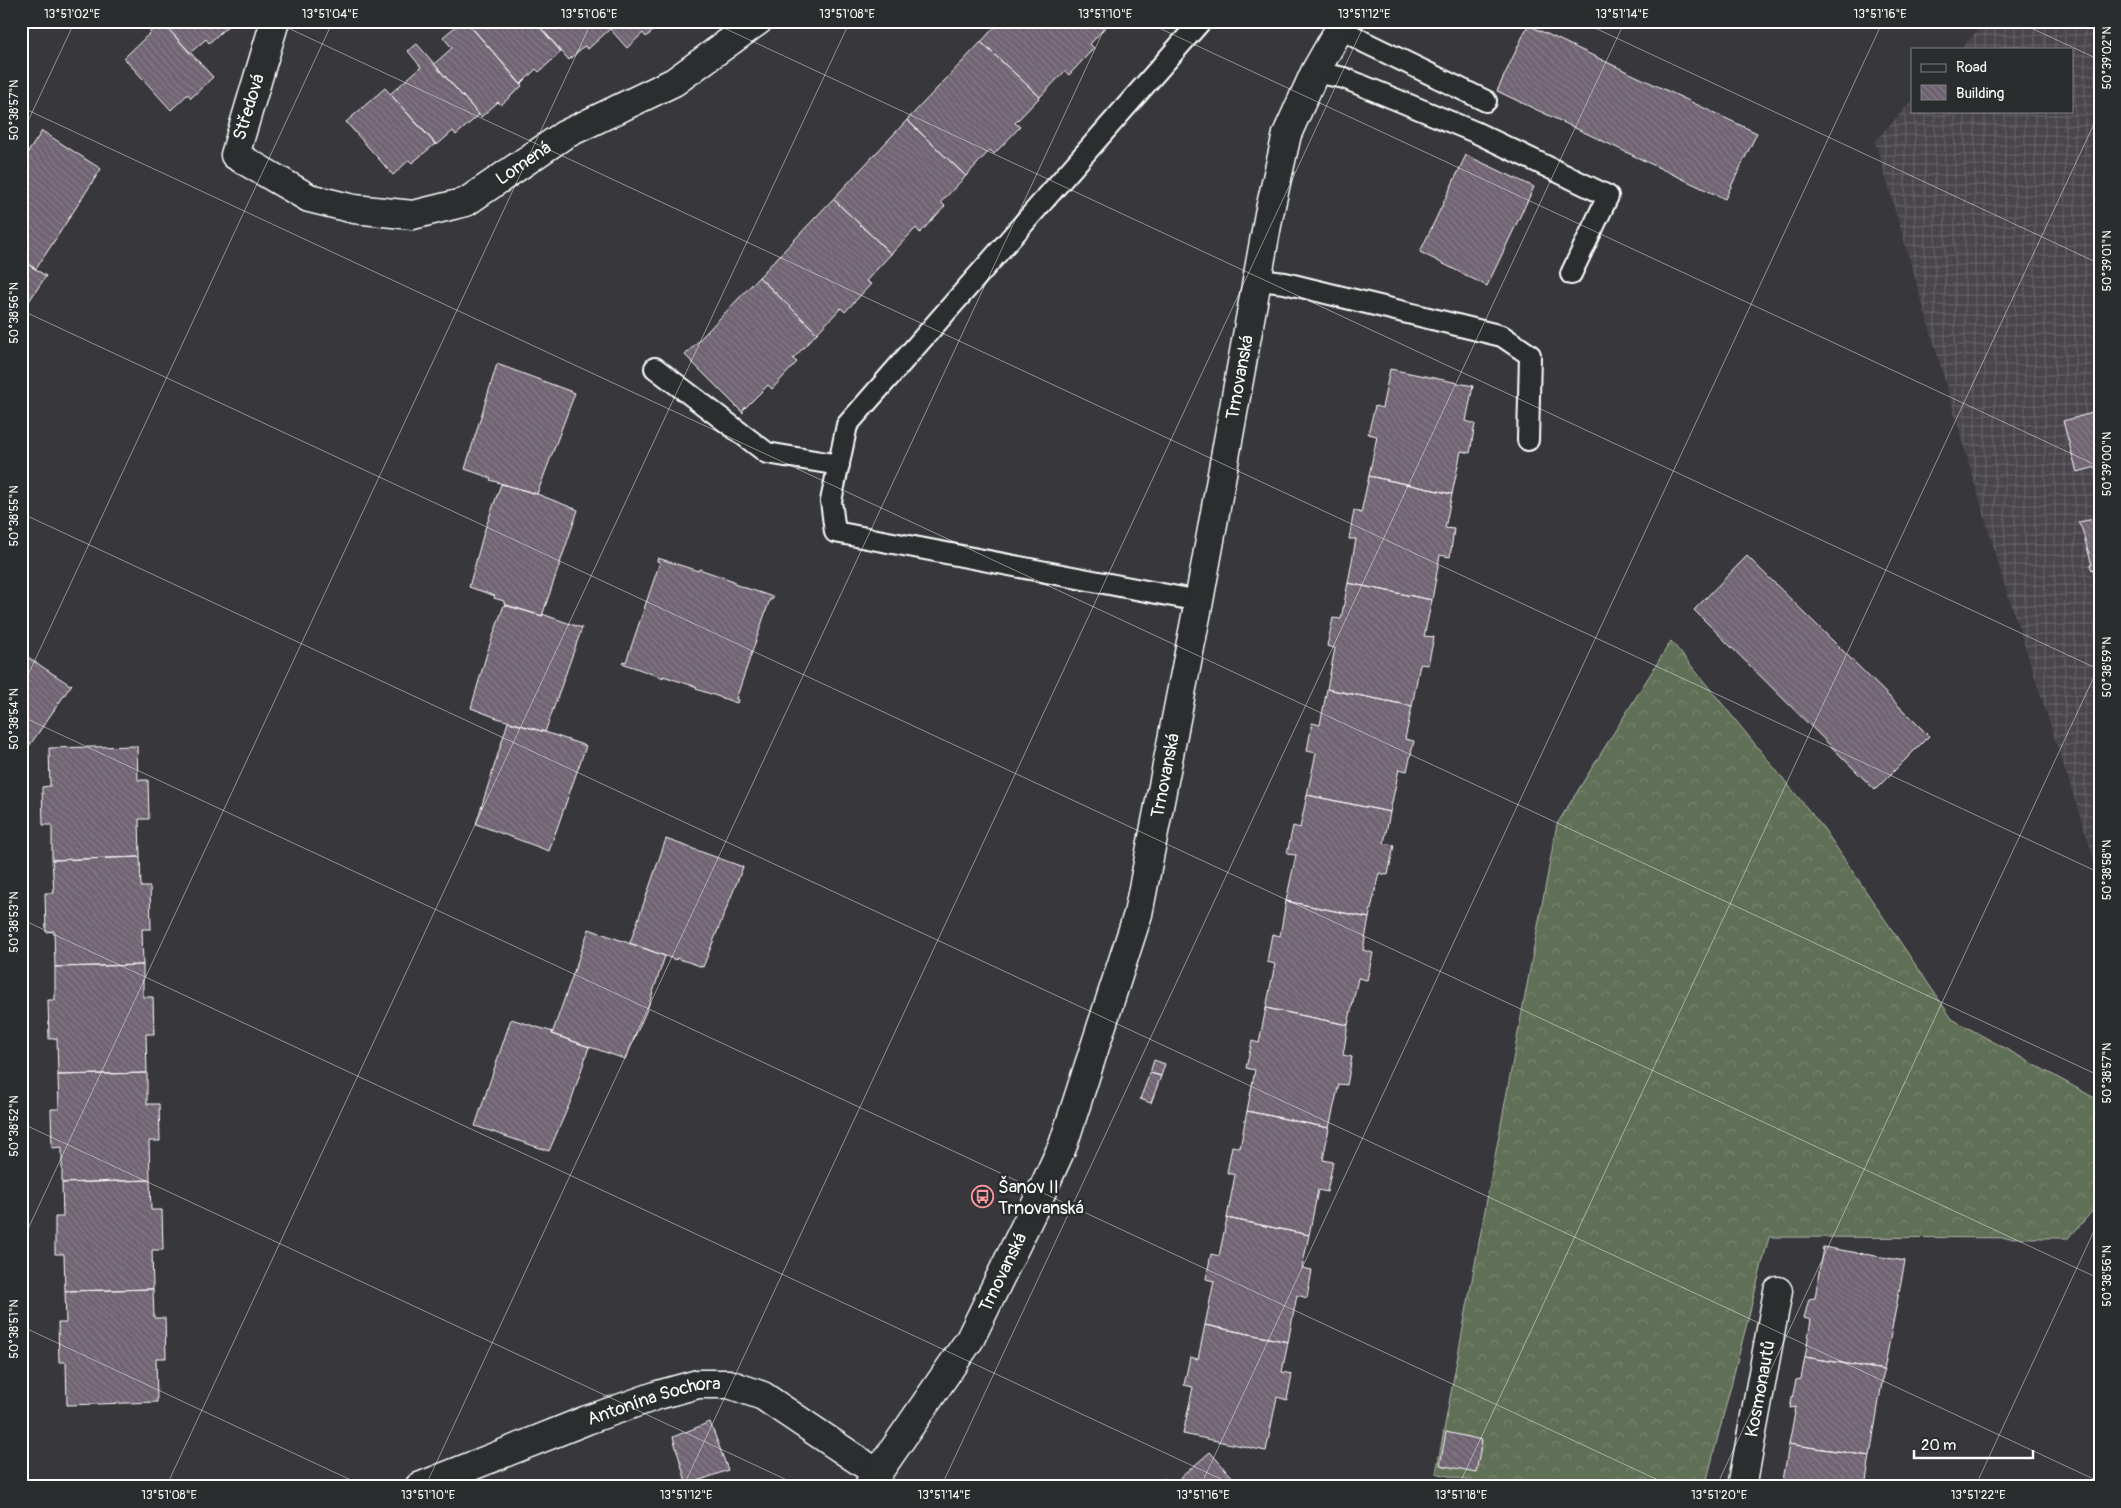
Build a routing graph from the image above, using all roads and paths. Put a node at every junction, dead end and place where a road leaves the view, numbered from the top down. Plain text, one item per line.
1 (275, 21) edge
2 (758, 21) edge
3 (1201, 21) edge
4 (1341, 24) edge
5 (1315, 72) junction
6 (1486, 101) dead end
7 (269, 176) joint
8 (1571, 274) dead end
9 (1258, 280) junction
10 (655, 368) dead end
11 (1528, 440) dead end
12 (839, 466) junction
13 (1199, 601) junction
14 (1778, 1291) dead end
15 (872, 1480) edge
16 (419, 1487) edge
17 (1742, 1487) edge

1 - 7 street, Středová
2 - 7 street, Lomená
3 - 12 lane
4 - 5 street, Trnovanská
4 - 6 lane
5 - 8 lane
5 - 9 street, Trnovanská
9 - 11 lane
9 - 13 street, Trnovanská
10 - 12 lane
12 - 13 lane
13 - 15 street, Trnovanská
14 - 17 street, Kosmonautů
15 - 16 street, Antonína Sochora

